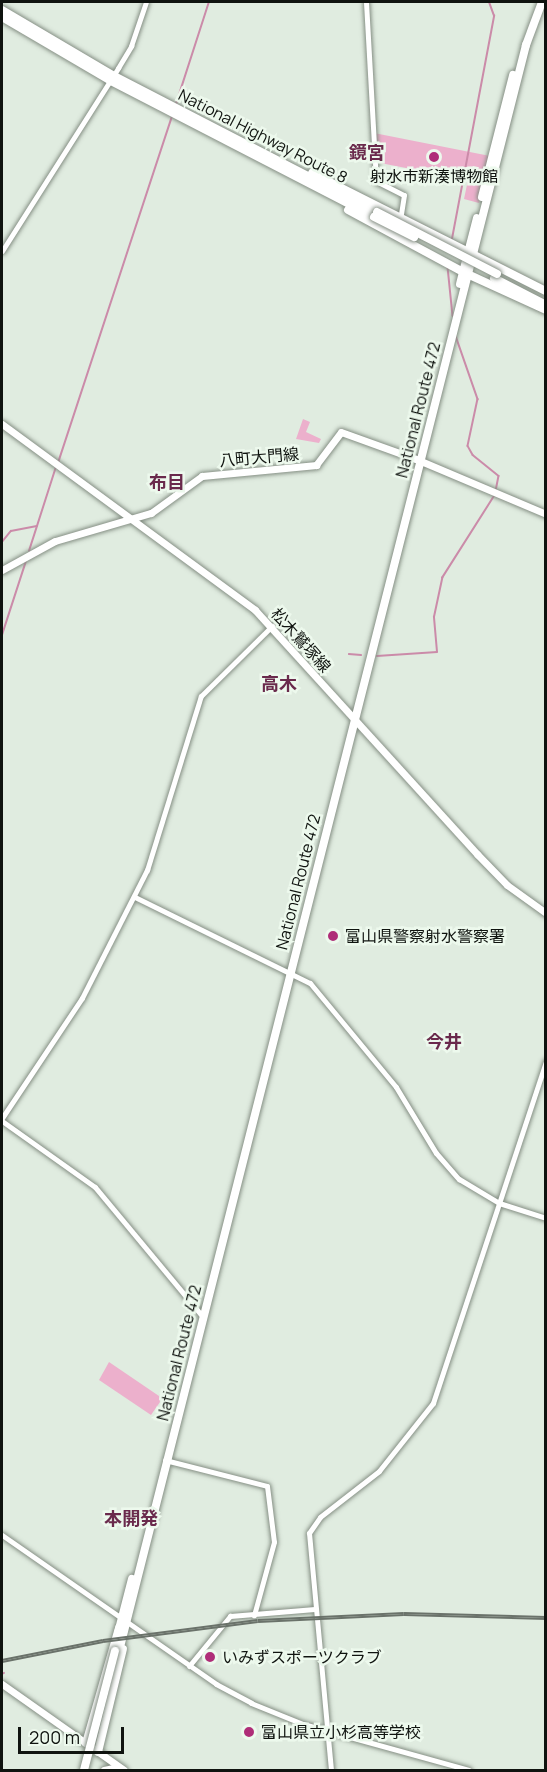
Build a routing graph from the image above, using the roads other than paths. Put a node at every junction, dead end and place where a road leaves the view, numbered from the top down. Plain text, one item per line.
1 (146, 2) edge
2 (366, 2) edge
3 (536, 2) edge
4 (542, 2) edge
5 (2, 10) edge
6 (2, 17) edge
7 (112, 79) junction
8 (189, 118) junction
9 (243, 143) junction
10 (251, 154) junction
11 (375, 214) junction
12 (401, 217) junction
13 (472, 234) junction
14 (395, 235) junction
15 (453, 243) junction
16 (2, 251) edge
17 (471, 251) junction
18 (466, 273) junction
19 (494, 279) junction
20 (546, 291) edge
21 (463, 294) junction
22 (546, 299) edge
23 (546, 305) edge
24 (546, 310) edge
25 (2, 424) edge
26 (418, 460) junction
27 (546, 514) edge
28 (133, 519) junction
29 (2, 570) edge
30 (272, 626) junction
31 (353, 719) junction
32 (135, 897) junction
33 (546, 913) edge
34 (289, 971) junction
35 (546, 1061) edge
36 (2, 1119) edge
37 (500, 1203) junction
38 (546, 1218) edge
39 (200, 1316) junction
40 (166, 1460) junction
41 (2, 1535) edge
42 (315, 1609) junction
43 (254, 1615) junction
44 (123, 1625) junction
45 (116, 1653) junction
46 (189, 1666) junction
47 (2, 1684) edge
48 (327, 1731) junction
49 (86, 1743) junction
50 (98, 1752) junction
51 (120, 1768) edge
52 (84, 1770) edge
53 (89, 1770) edge
54 (104, 1770) edge
55 (331, 1770) edge
56 (469, 1770) edge

1 - 7 street
2 - 12 street
3 - 13 highway, National Route 472
4 - 17 highway, National Route 472
5 - 7 highway, National Highway Route 8
6 - 7 highway, National Highway Route 8
7 - 8 highway, National Highway Route 8
7 - 16 street
8 - 9 highway, National Highway Route 8
8 - 10 highway, National Highway Route 8
9 - 11 highway, National Highway Route 8
9 - 12 highway
10 - 11 highway, National Highway Route 8
10 - 14 highway
11 - 19 highway, National Highway Route 8, bridge
12 - 14 street
12 - 15 highway
13 - 15 highway
13 - 17 highway, National Route 472
14 - 18 highway
15 - 17 highway
17 - 18 highway, National Route 472
17 - 20 highway
18 - 19 highway
18 - 21 highway, National Route 472
18 - 26 highway, National Route 472
19 - 21 highway
19 - 22 highway, National Highway Route 8
19 - 23 highway, National Highway Route 8
19 - 24 highway
21 - 26 highway, National Route 472
25 - 28 main road, 松木鷲塚線
26 - 27 main road, 八町大門線
26 - 28 main road, 八町大門線
26 - 31 highway, National Route 472
28 - 29 main road, 八町大門線
28 - 30 main road, 松木鷲塚線
30 - 31 main road, 松木鷲塚線
30 - 32 street
31 - 33 main road, 松木鷲塚線
31 - 34 highway, National Route 472
32 - 34 street
32 - 36 street
34 - 37 street
34 - 39 highway, National Route 472
35 - 37 street
36 - 39 street
37 - 38 street
37 - 42 street
39 - 40 highway, National Route 472
40 - 43 street
40 - 44 highway, National Route 472
41 - 44 street
42 - 43 street
42 - 48 street
43 - 46 street
44 - 45 highway, National Route 472
44 - 46 street
44 - 49 highway
44 - 50 highway
45 - 52 highway, National Route 472, bridge
45 - 53 highway, National Route 472, bridge
46 - 48 street
47 - 49 main road
48 - 55 street
48 - 56 street
49 - 50 main road
50 - 51 main road
51 - 54 main road

